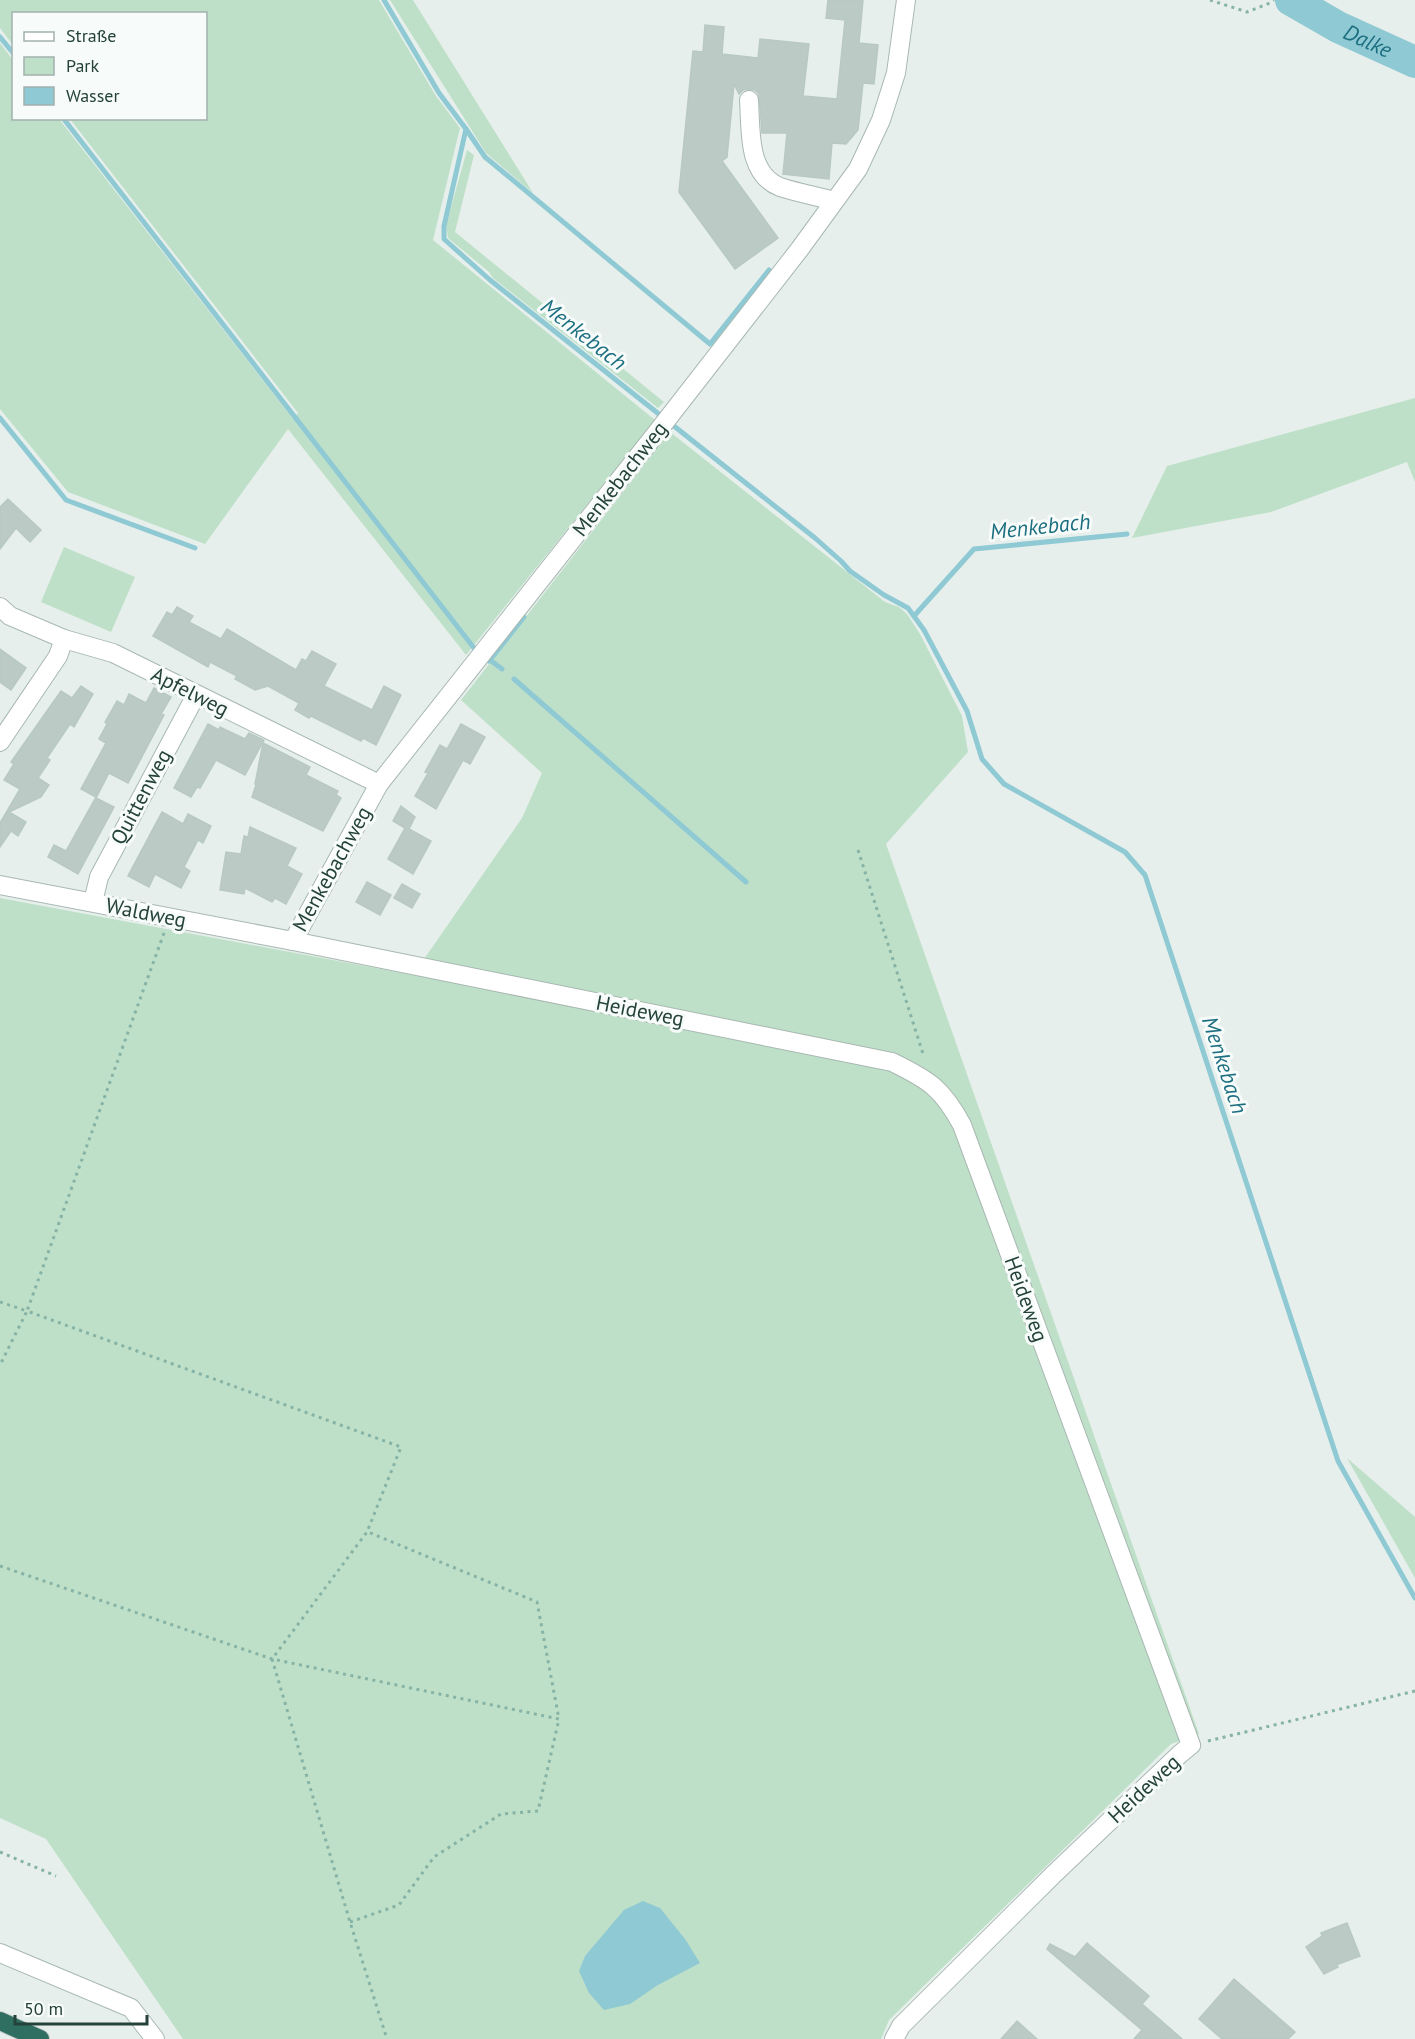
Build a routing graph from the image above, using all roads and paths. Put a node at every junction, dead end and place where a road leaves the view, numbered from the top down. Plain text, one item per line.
1 (906, 0) edge
2 (1210, 0) edge
3 (1272, 2) edge
4 (749, 100) dead end
5 (834, 201) junction
6 (0, 607) edge
7 (64, 639) junction
8 (195, 695) junction
9 (0, 742) edge
10 (379, 784) junction
11 (858, 850) dead end
12 (0, 885) edge
13 (93, 902) junction
14 (170, 918) junction
15 (292, 941) junction
16 (924, 1077) junction
17 (0, 1302) edge
18 (27, 1311) junction
19 (0, 1365) edge
20 (367, 1532) junction
21 (0, 1566) edge
22 (272, 1659) junction
23 (1415, 1691) edge
24 (559, 1719) junction
25 (1191, 1745) junction
26 (0, 1852) edge
27 (56, 1876) dead end
28 (350, 1922) junction
29 (0, 1953) edge
30 (0, 2021) edge
31 (40, 2039) edge
32 (155, 2039) edge
33 (387, 2039) edge
34 (894, 2039) edge

1 - 5 street, Menkebachweg
2 - 3 path
4 - 5 street
5 - 10 street, Menkebachweg
6 - 7 street, Apfelweg
7 - 8 street, Apfelweg
7 - 9 street
8 - 10 street, Apfelweg
8 - 13 street, Quittenweg
10 - 15 street, Menkebachweg
11 - 16 path
12 - 13 street, Waldweg
13 - 14 street, Waldweg
14 - 15 street, Waldweg
14 - 18 path
15 - 16 street, Heideweg
16 - 25 street, Heideweg
17 - 18 path
18 - 19 path
18 - 20 path
20 - 22 path
20 - 24 path
21 - 22 path
22 - 24 path
22 - 28 path
23 - 25 path
24 - 28 path
25 - 34 street, Heideweg
26 - 27 path
28 - 33 path
29 - 32 street
30 - 31 highway

